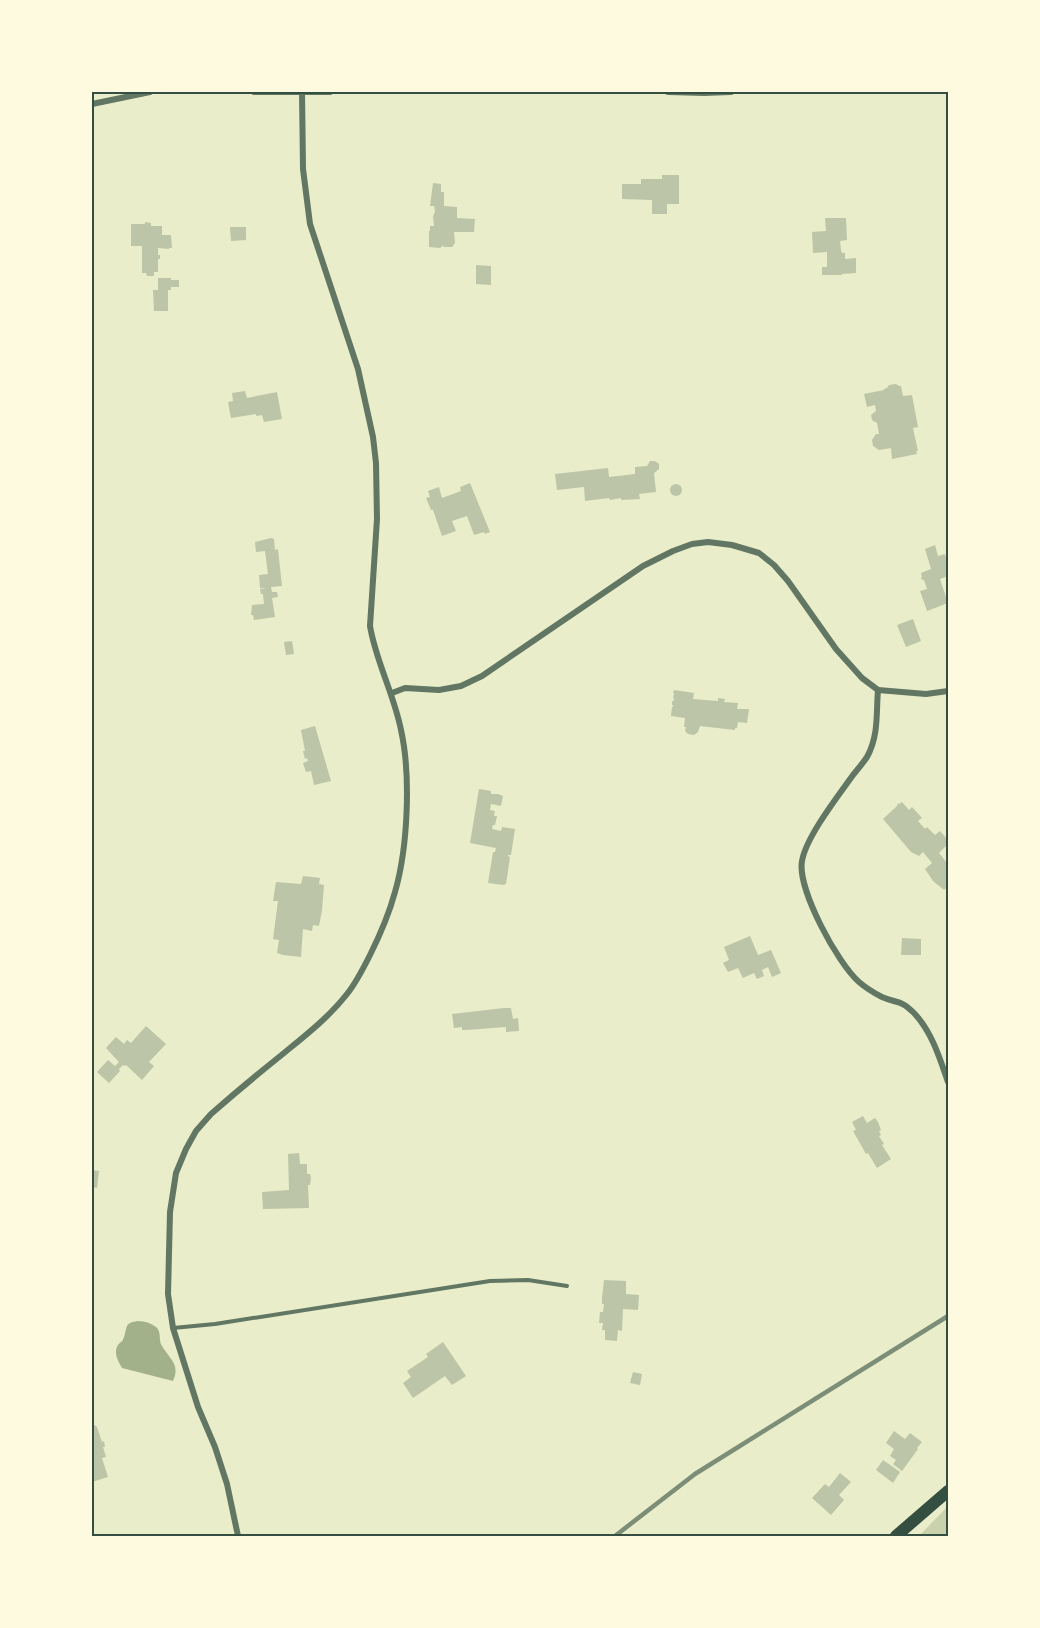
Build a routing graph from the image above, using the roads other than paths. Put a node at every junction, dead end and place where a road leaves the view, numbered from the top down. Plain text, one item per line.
1 (150, 92) edge
2 (255, 92) edge
3 (302, 92) edge
4 (330, 92) edge
5 (668, 92) edge
6 (731, 92) edge
7 (92, 104) edge
8 (878, 690) junction
9 (948, 691) edge
10 (392, 693) junction
11 (948, 1082) edge
12 (567, 1286) dead end
13 (173, 1328) junction
14 (948, 1491) edge
15 (238, 1536) edge
16 (896, 1536) edge

1 - 7 street
2 - 3 street
3 - 4 street
3 - 10 street
5 - 6 street
8 - 9 street
8 - 10 street
8 - 11 street
10 - 13 street
12 - 13 lane
13 - 15 street
14 - 16 main road

